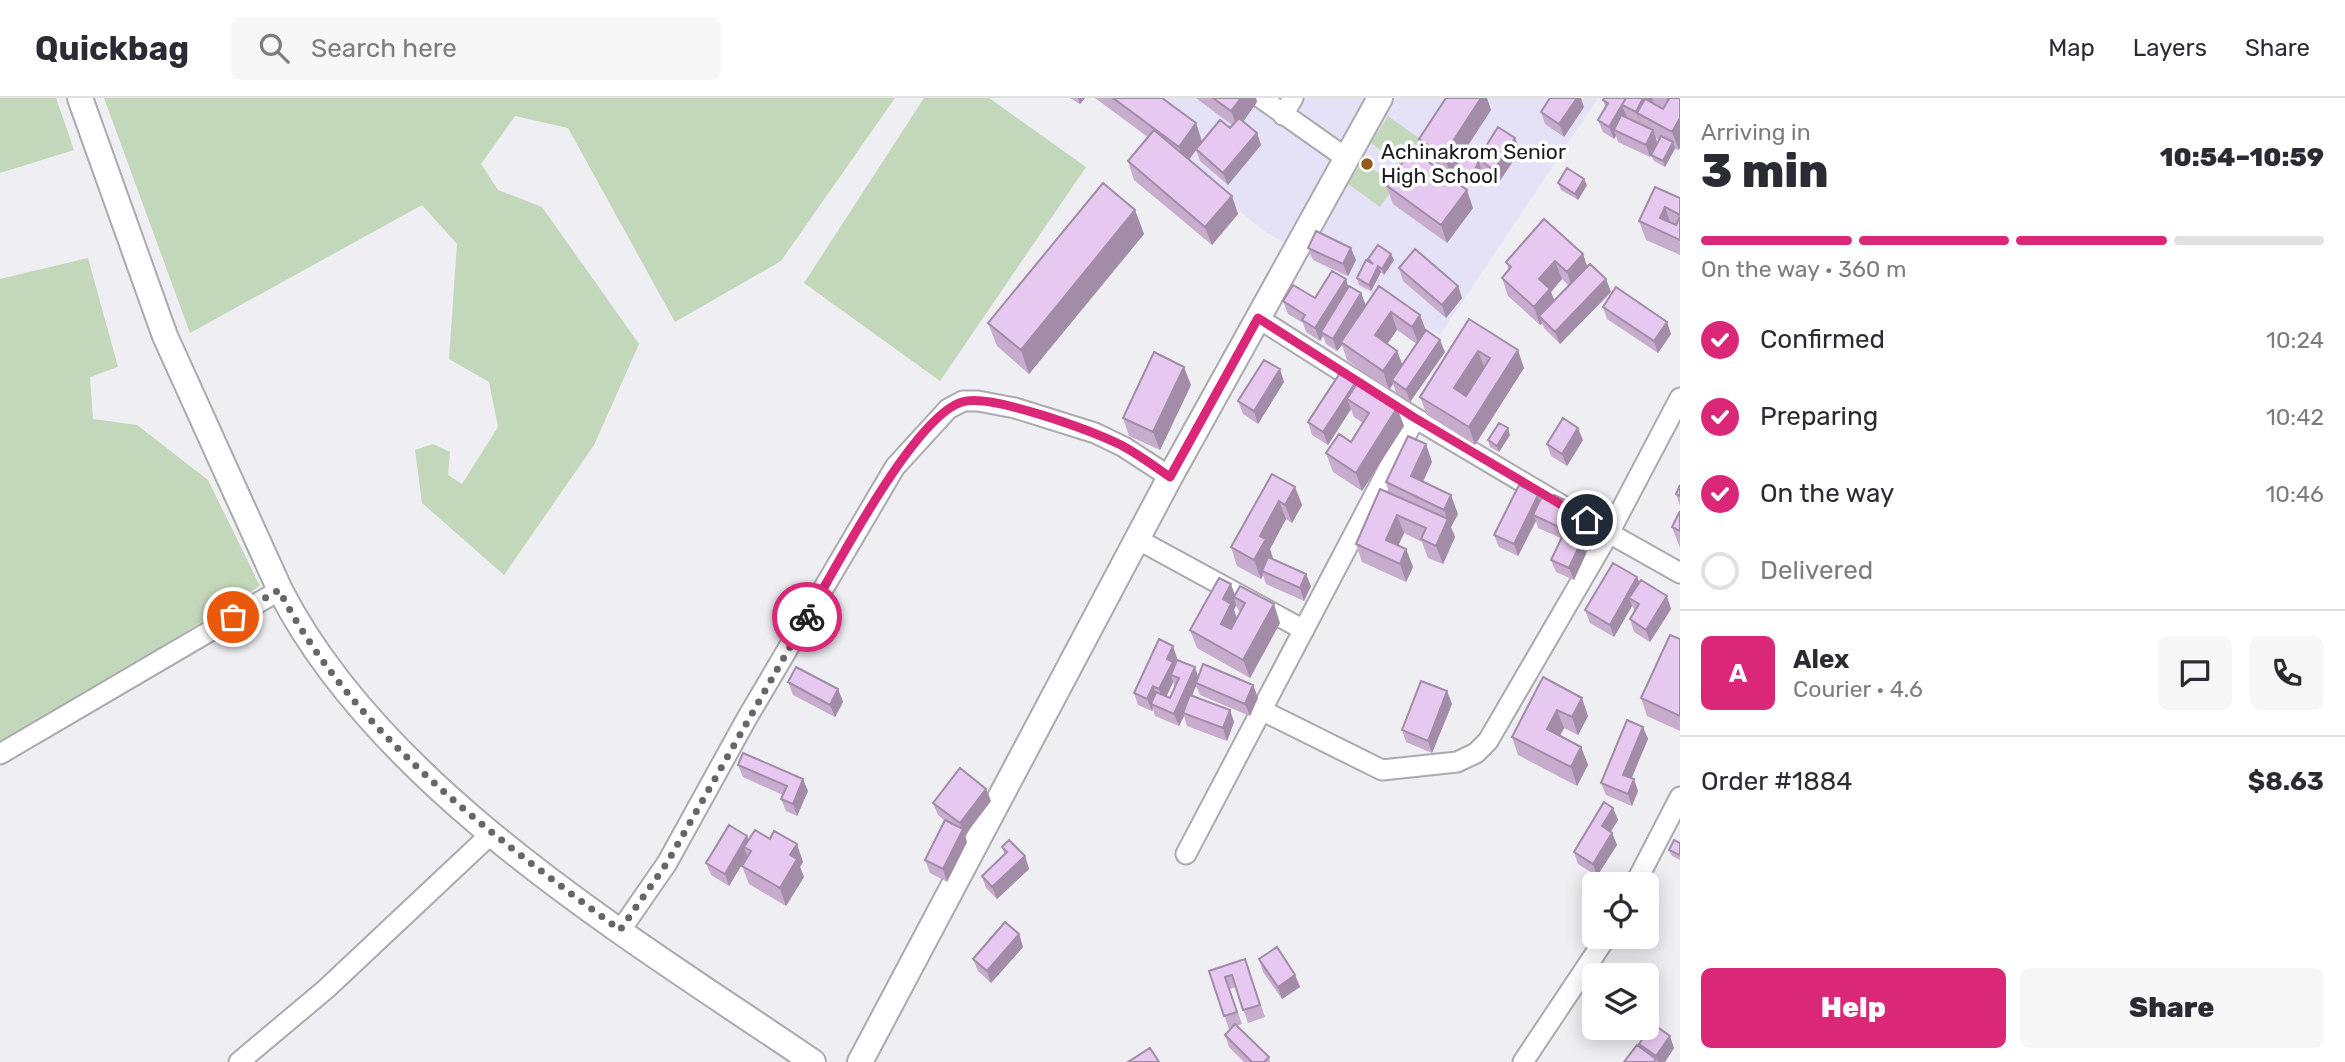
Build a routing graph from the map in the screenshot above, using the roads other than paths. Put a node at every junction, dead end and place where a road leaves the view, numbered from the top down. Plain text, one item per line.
1 (80, 98) edge
2 (1261, 98) edge
3 (1293, 98) edge
4 (1380, 98) edge
5 (1283, 115) junction
6 (1346, 158) junction
7 (1258, 318) junction
8 (1680, 398) edge
9 (1415, 418) junction
10 (1170, 477) junction
11 (1609, 533) junction
12 (1137, 539) junction
13 (1680, 573) edge
14 (279, 590) junction
15 (1304, 629) junction
16 (1259, 709) junction
17 (0, 754) edge
18 (1680, 797) edge
19 (491, 834) junction
20 (1186, 854) dead end
21 (1641, 872) edge
22 (620, 930) junction
23 (1598, 949) edge
24 (239, 1062) edge
25 (813, 1062) edge
26 (860, 1062) edge
27 (1523, 1062) edge

1 - 14 street
2 - 5 street
3 - 5 street
4 - 6 street
5 - 6 street
6 - 7 street
7 - 9 street
7 - 10 street
8 - 11 street
9 - 11 street
9 - 15 street
10 - 12 street
10 - 22 street
11 - 13 street
11 - 16 street
12 - 15 street
12 - 26 street
14 - 17 street
14 - 19 street
15 - 16 street
16 - 20 street
18 - 21 street
19 - 22 street
19 - 24 street
22 - 25 street
23 - 27 street

